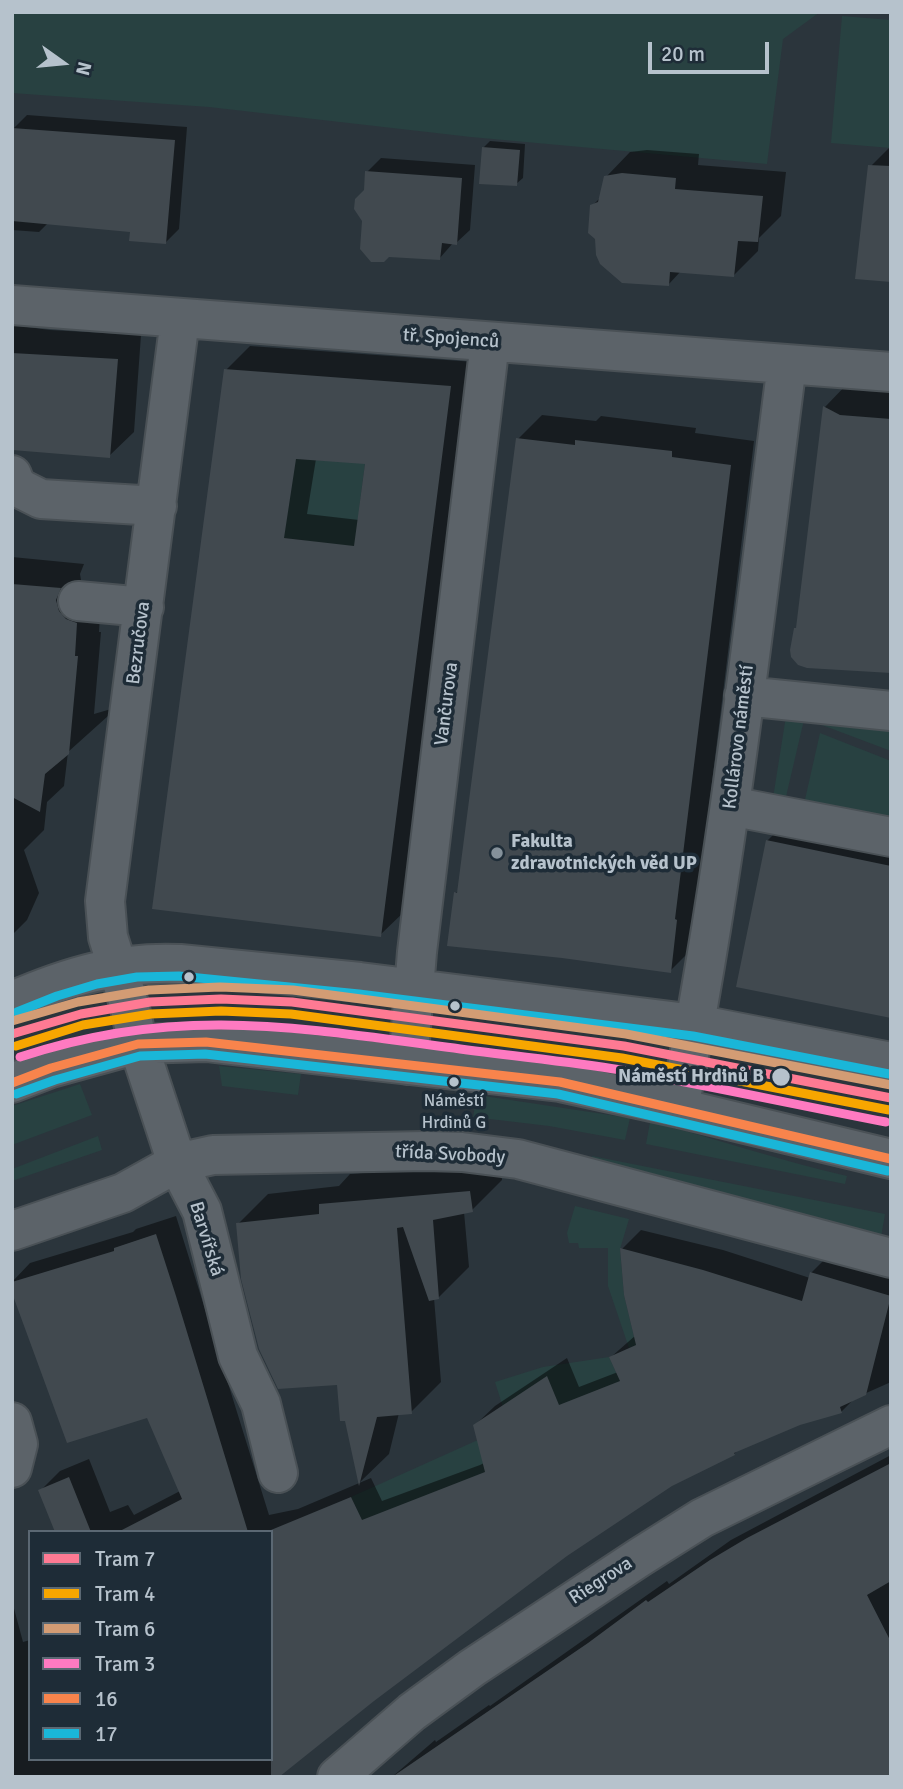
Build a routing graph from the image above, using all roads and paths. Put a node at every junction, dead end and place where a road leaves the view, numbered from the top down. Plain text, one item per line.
1 (12, 305) edge
2 (180, 319) junction
3 (490, 342) junction
4 (787, 364) junction
5 (891, 372) edge
6 (13, 481) edge
7 (158, 506) junction
8 (78, 601) dead end
9 (144, 607) junction
10 (744, 696) junction
11 (891, 711) edge
12 (730, 806) junction
13 (891, 837) edge
14 (117, 966) junction
15 (414, 989) junction
16 (12, 1001) edge
17 (695, 1024) junction
18 (138, 1044) junction
19 (891, 1062) edge
20 (408, 1065) junction
21 (12, 1083) edge
22 (679, 1108) junction
23 (891, 1159) edge
24 (177, 1163) junction
25 (12, 1231) edge
26 (891, 1258) edge
27 (12, 1422) edge
28 (891, 1425) edge
29 (12, 1468) edge
30 (278, 1472) dead end
31 (337, 1777) edge

1 - 2 street, tř. Spojenců
2 - 3 street, tř. Spojenců
2 - 7 street, Bezručova
3 - 4 street, tř. Spojenců
3 - 15 street, Vančurova
4 - 5 street, tř. Spojenců
4 - 10 street, Kollárovo náměstí
6 - 7 street
7 - 9 street, Bezručova
8 - 9 street
9 - 14 street, Bezručova
10 - 11 street
10 - 12 street, Kollárovo náměstí
12 - 13 street
12 - 17 street, Kollárovo náměstí
14 - 15 street
14 - 16 street
14 - 18 street, Barvířská
15 - 17 street
15 - 20 street, Vančurova
17 - 19 street
17 - 22 street, Kollárovo náměstí
18 - 20 street
18 - 21 street
18 - 24 street, Barvířská
20 - 22 street
22 - 23 street
24 - 25 street, třída Svobody
24 - 26 street, třída Svobody
24 - 30 street, Barvířská
27 - 29 street
28 - 31 street, Riegrova

